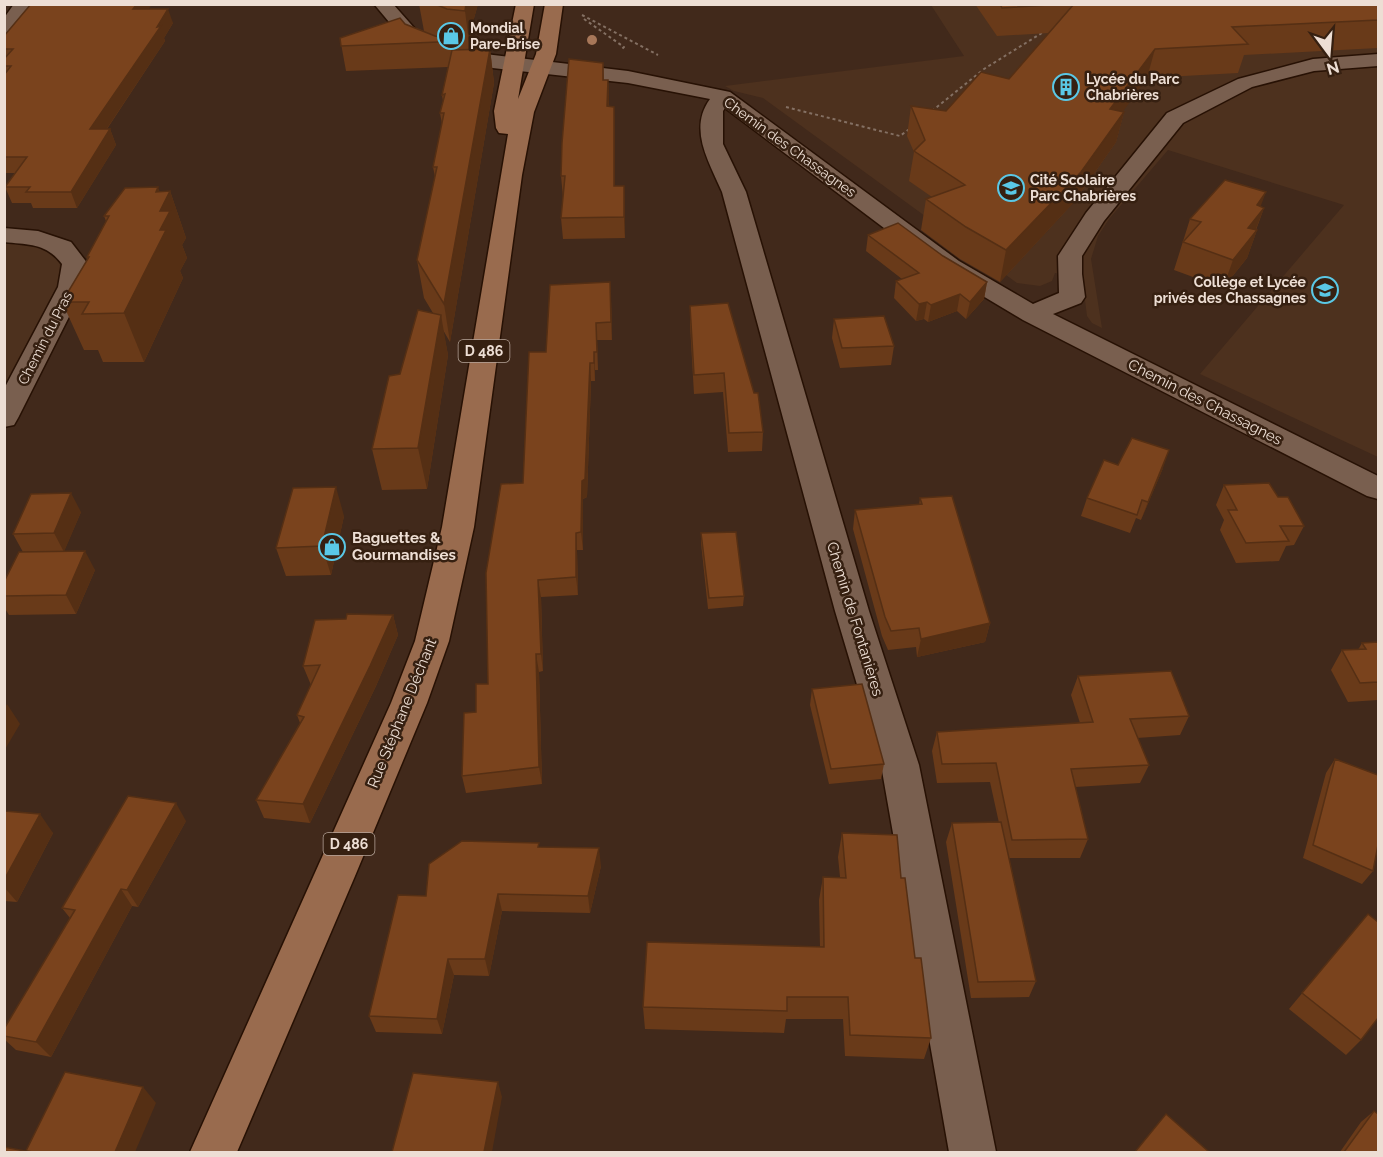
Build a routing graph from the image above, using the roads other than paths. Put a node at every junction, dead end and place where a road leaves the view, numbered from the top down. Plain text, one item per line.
1 (24, 4) edge
2 (383, 4) edge
3 (525, 4) edge
4 (554, 4) edge
5 (4, 33) edge
6 (1378, 60) edge
7 (514, 63) junction
8 (542, 66) junction
9 (723, 96) junction
10 (511, 175) junction
11 (4, 235) edge
12 (1032, 314) junction
13 (4, 418) edge
14 (1378, 489) edge
15 (213, 1152) edge
16 (973, 1152) edge

1 - 5 street
2 - 7 street, Chemin des Chassagnes
3 - 7 main road, D 486
4 - 8 main road, D 486
6 - 12 street
7 - 8 street, Chemin des Chassagnes
7 - 10 main road, Rue Stéphane Déchant / D 486
8 - 9 street, Chemin des Chassagnes
8 - 10 main road, Rue Stéphane Déchant / D 486
9 - 12 street, Chemin des Chassagnes
9 - 16 street, Chemin de Fontanières
10 - 15 main road, Rue Stéphane Déchant / D 486
11 - 13 street, Chemin du Pras
12 - 14 street, Chemin des Chassagnes

